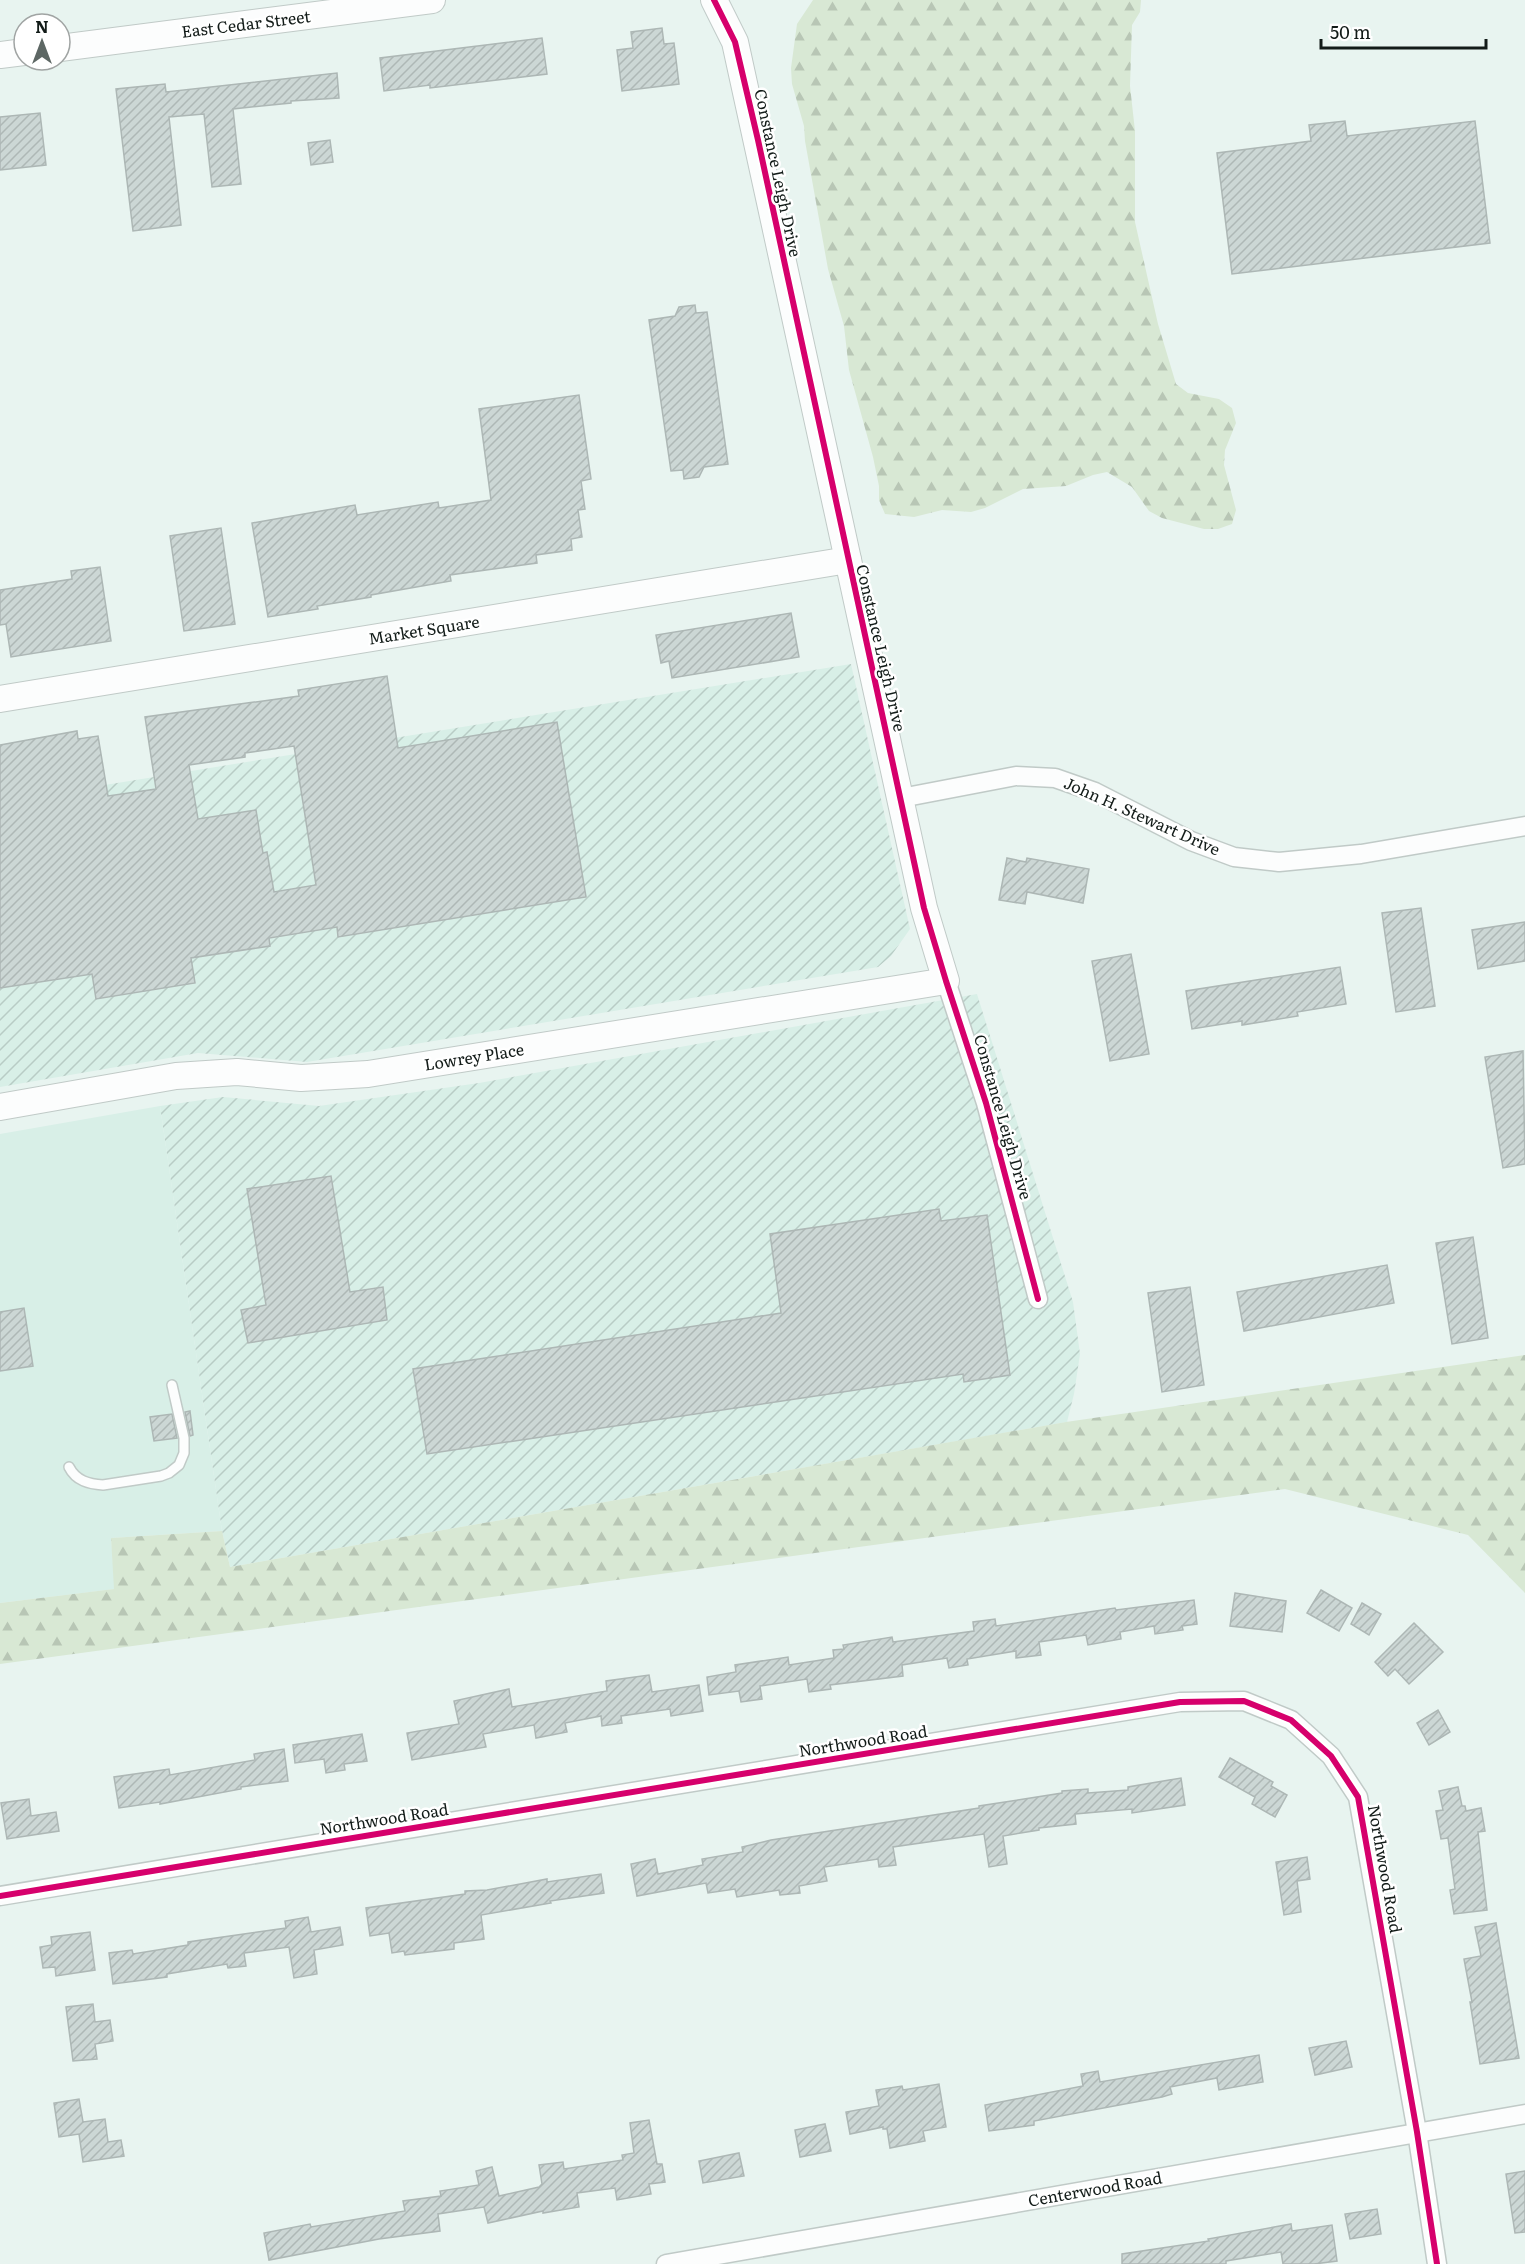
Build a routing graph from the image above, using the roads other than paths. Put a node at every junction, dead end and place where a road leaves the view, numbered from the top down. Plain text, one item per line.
1 (432, 0) edge
2 (714, 0) edge
3 (72, 46) edge
4 (848, 560) junction
5 (0, 699) edge
6 (901, 798) junction
7 (1525, 826) edge
8 (946, 981) junction
9 (0, 1107) edge
10 (1038, 1299) dead end
11 (172, 1385) dead end
12 (69, 1467) dead end
13 (0, 1896) edge
14 (1525, 2114) edge
15 (1417, 2132) junction
16 (666, 2264) edge
17 (1437, 2264) edge

1 - 3 street, East Cedar Street
2 - 4 street, Constance Leigh Drive
4 - 5 street, Market Square
4 - 6 street, Constance Leigh Drive
6 - 7 street, John H. Stewart Drive
6 - 8 street, Constance Leigh Drive
8 - 9 street, Lowrey Place
8 - 10 street, Constance Leigh Drive
11 - 12 lane
13 - 15 street, Northwood Road
14 - 15 street, Centerwood Road
15 - 16 street, Centerwood Road
15 - 17 street, Northwood Road

